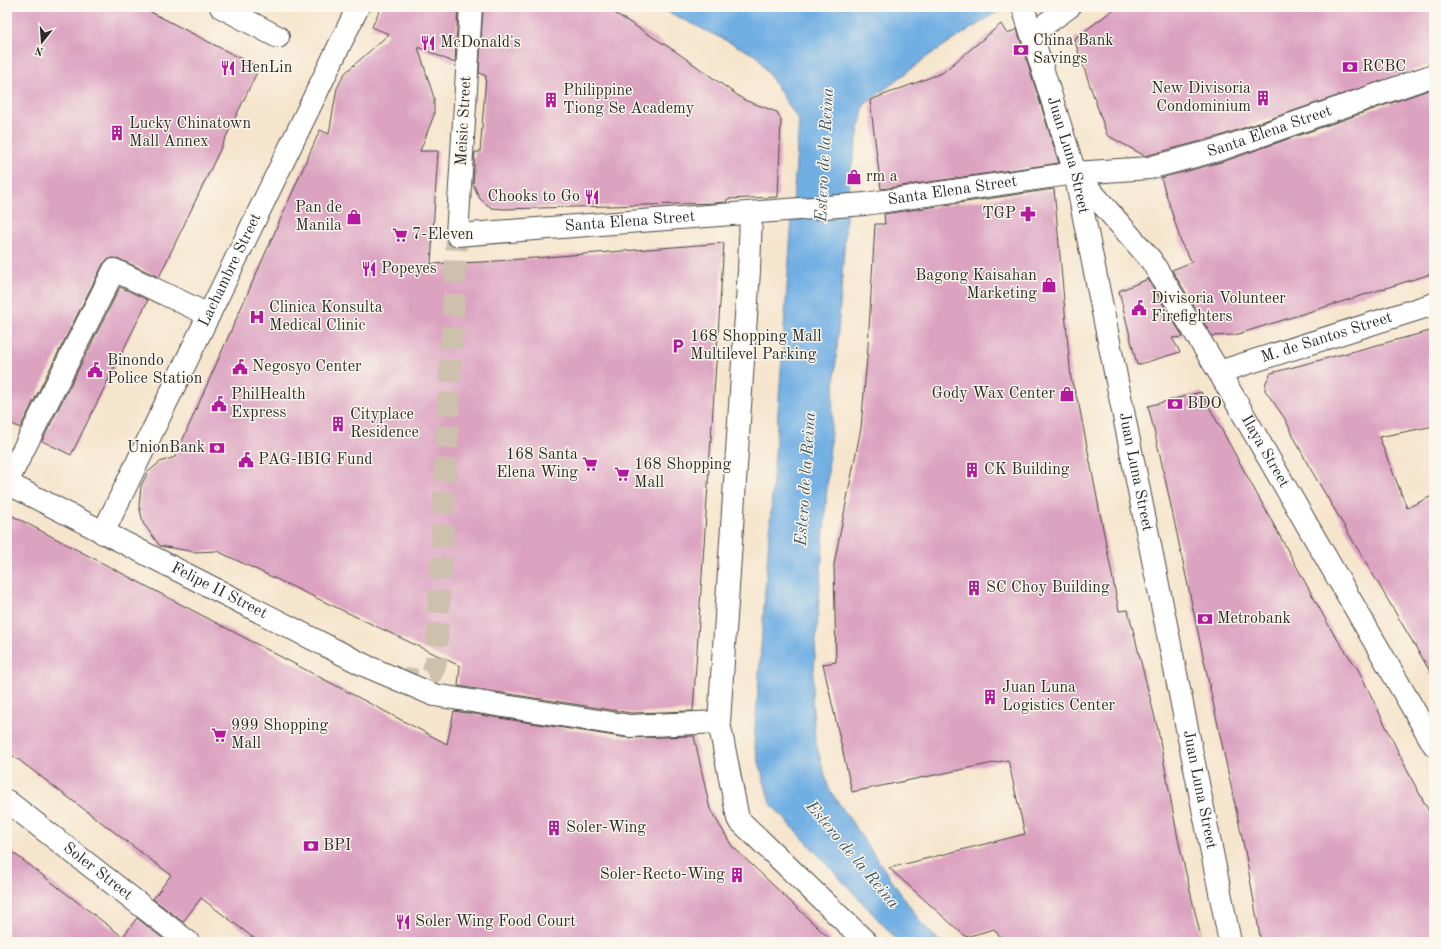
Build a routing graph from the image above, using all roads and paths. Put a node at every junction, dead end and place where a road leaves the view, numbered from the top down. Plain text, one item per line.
1 (220, 7) edge
2 (358, 7) edge
3 (471, 7) edge
4 (1069, 7) edge
5 (1029, 22) edge
6 (278, 37) dead end
7 (1434, 74) edge
8 (1075, 173) junction
9 (750, 213) junction
10 (457, 235) joint
11 (1434, 304) edge
12 (209, 315) junction
13 (1219, 372) junction
14 (7, 482) edge
15 (103, 533) junction
16 (719, 722) junction
17 (1434, 745) edge
18 (7, 801) edge
19 (188, 942) edge
20 (866, 942) edge
21 (1230, 942) edge

1 - 6 street
2 - 12 street, Lachambre Street
3 - 10 street, Meisic Street
4 - 5 street
5 - 8 street, Juan Luna Street
7 - 8 street, Santa Elena Street
8 - 9 street, Santa Elena Street
8 - 13 street, Ilaya Street
8 - 21 street, Juan Luna Street
9 - 10 street, Santa Elena Street
9 - 16 street
11 - 13 street, M. de Santos Street
12 - 14 street
12 - 15 street, Lachambre Street
13 - 17 street, Ilaya Street
14 - 15 street, Felipe II Street
15 - 16 street, Felipe II Street
16 - 20 street
18 - 19 street, Soler Street

